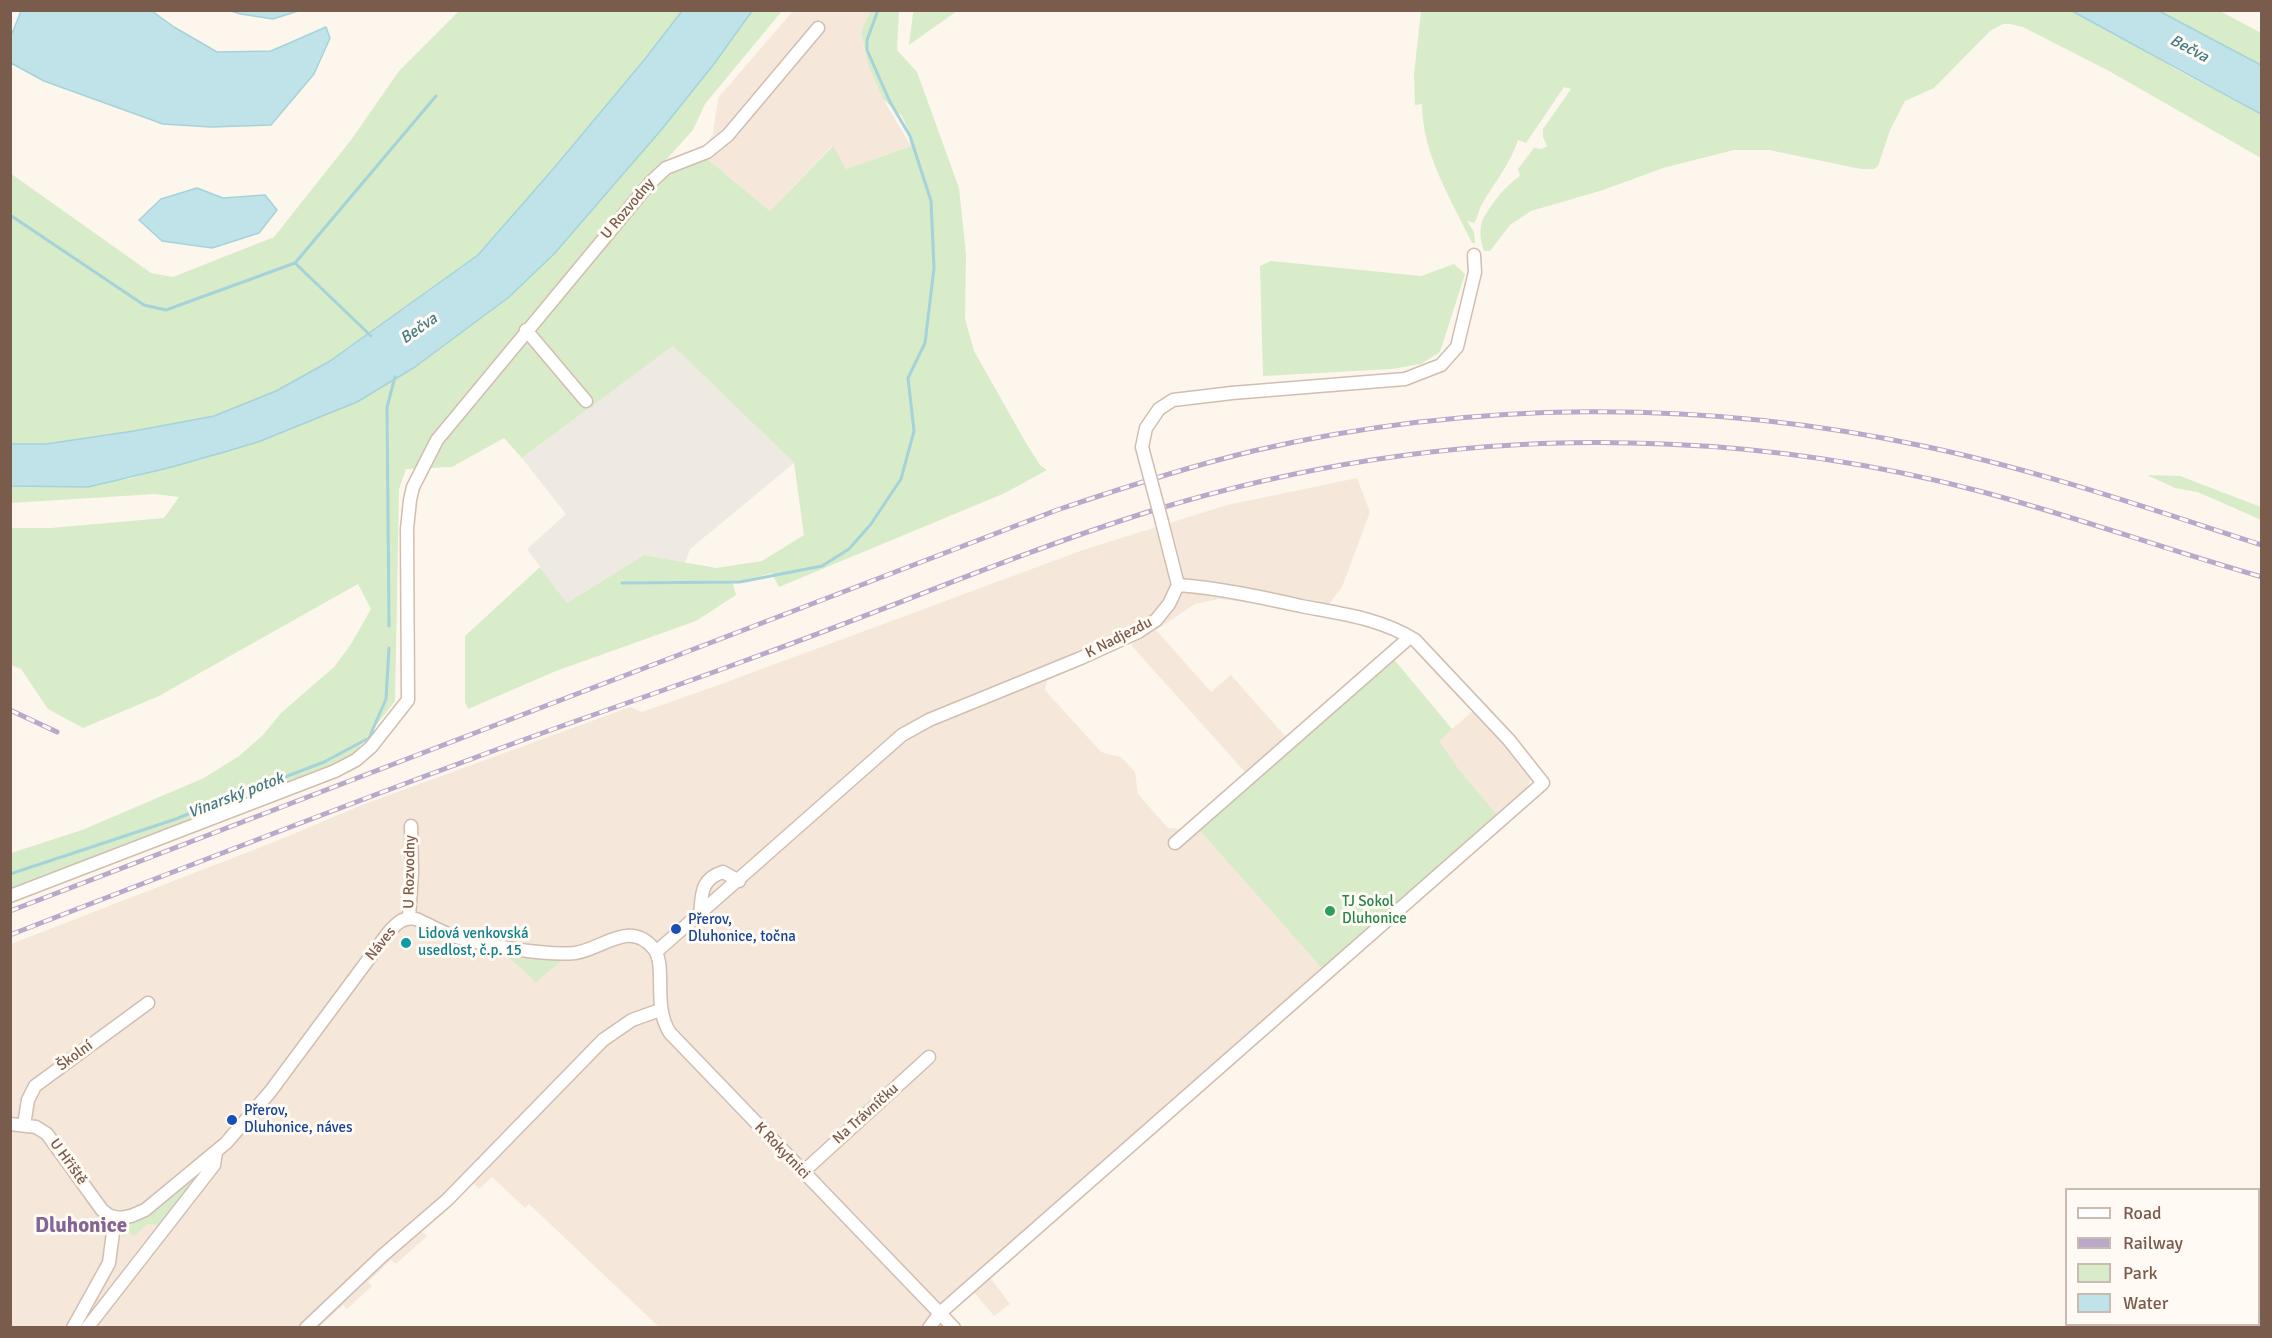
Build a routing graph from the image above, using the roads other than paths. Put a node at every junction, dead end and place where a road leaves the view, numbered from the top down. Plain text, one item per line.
1 (818, 28) dead end
2 (1474, 255) dead end
3 (526, 330) junction
4 (586, 401) dead end
5 (1178, 585) junction
6 (1410, 637) junction
7 (411, 825) dead end
8 (1175, 843) dead end
9 (739, 881) junction
10 (10, 896) edge
11 (699, 915) junction
12 (409, 918) junction
13 (656, 952) junction
14 (148, 1003) dead end
15 (660, 1010) junction
16 (929, 1057) dead end
17 (10, 1124) edge
18 (24, 1125) junction
19 (216, 1152) junction
20 (803, 1172) junction
21 (115, 1217) junction
22 (940, 1313) junction
23 (73, 1328) edge
24 (87, 1328) edge
25 (306, 1328) edge
26 (928, 1328) edge
27 (954, 1328) edge

1 - 3 street, U Rozvodny
2 - 5 street, bridge
3 - 4 street
3 - 10 street, U Rozvodny
5 - 6 street
5 - 9 street, K Nadjezdu
6 - 8 street
6 - 22 street
7 - 12 street, U Rozvodny
9 - 11 street, K Nadjezdu
9 - 11 street
11 - 13 street, K Nadjezdu
12 - 13 street, Náves
12 - 19 street, Náves
13 - 15 street, K Rokytnici
14 - 18 street, Školní
15 - 20 street, K Rokytnici
15 - 25 street
16 - 20 street, Na Trávníčku
17 - 18 street, U Hřiště
18 - 21 street, U Hřiště
19 - 21 street, Náves
19 - 24 street, Náves
20 - 22 street, K Rokytnici
21 - 23 street
22 - 26 street
22 - 27 street, K Rokytnici

